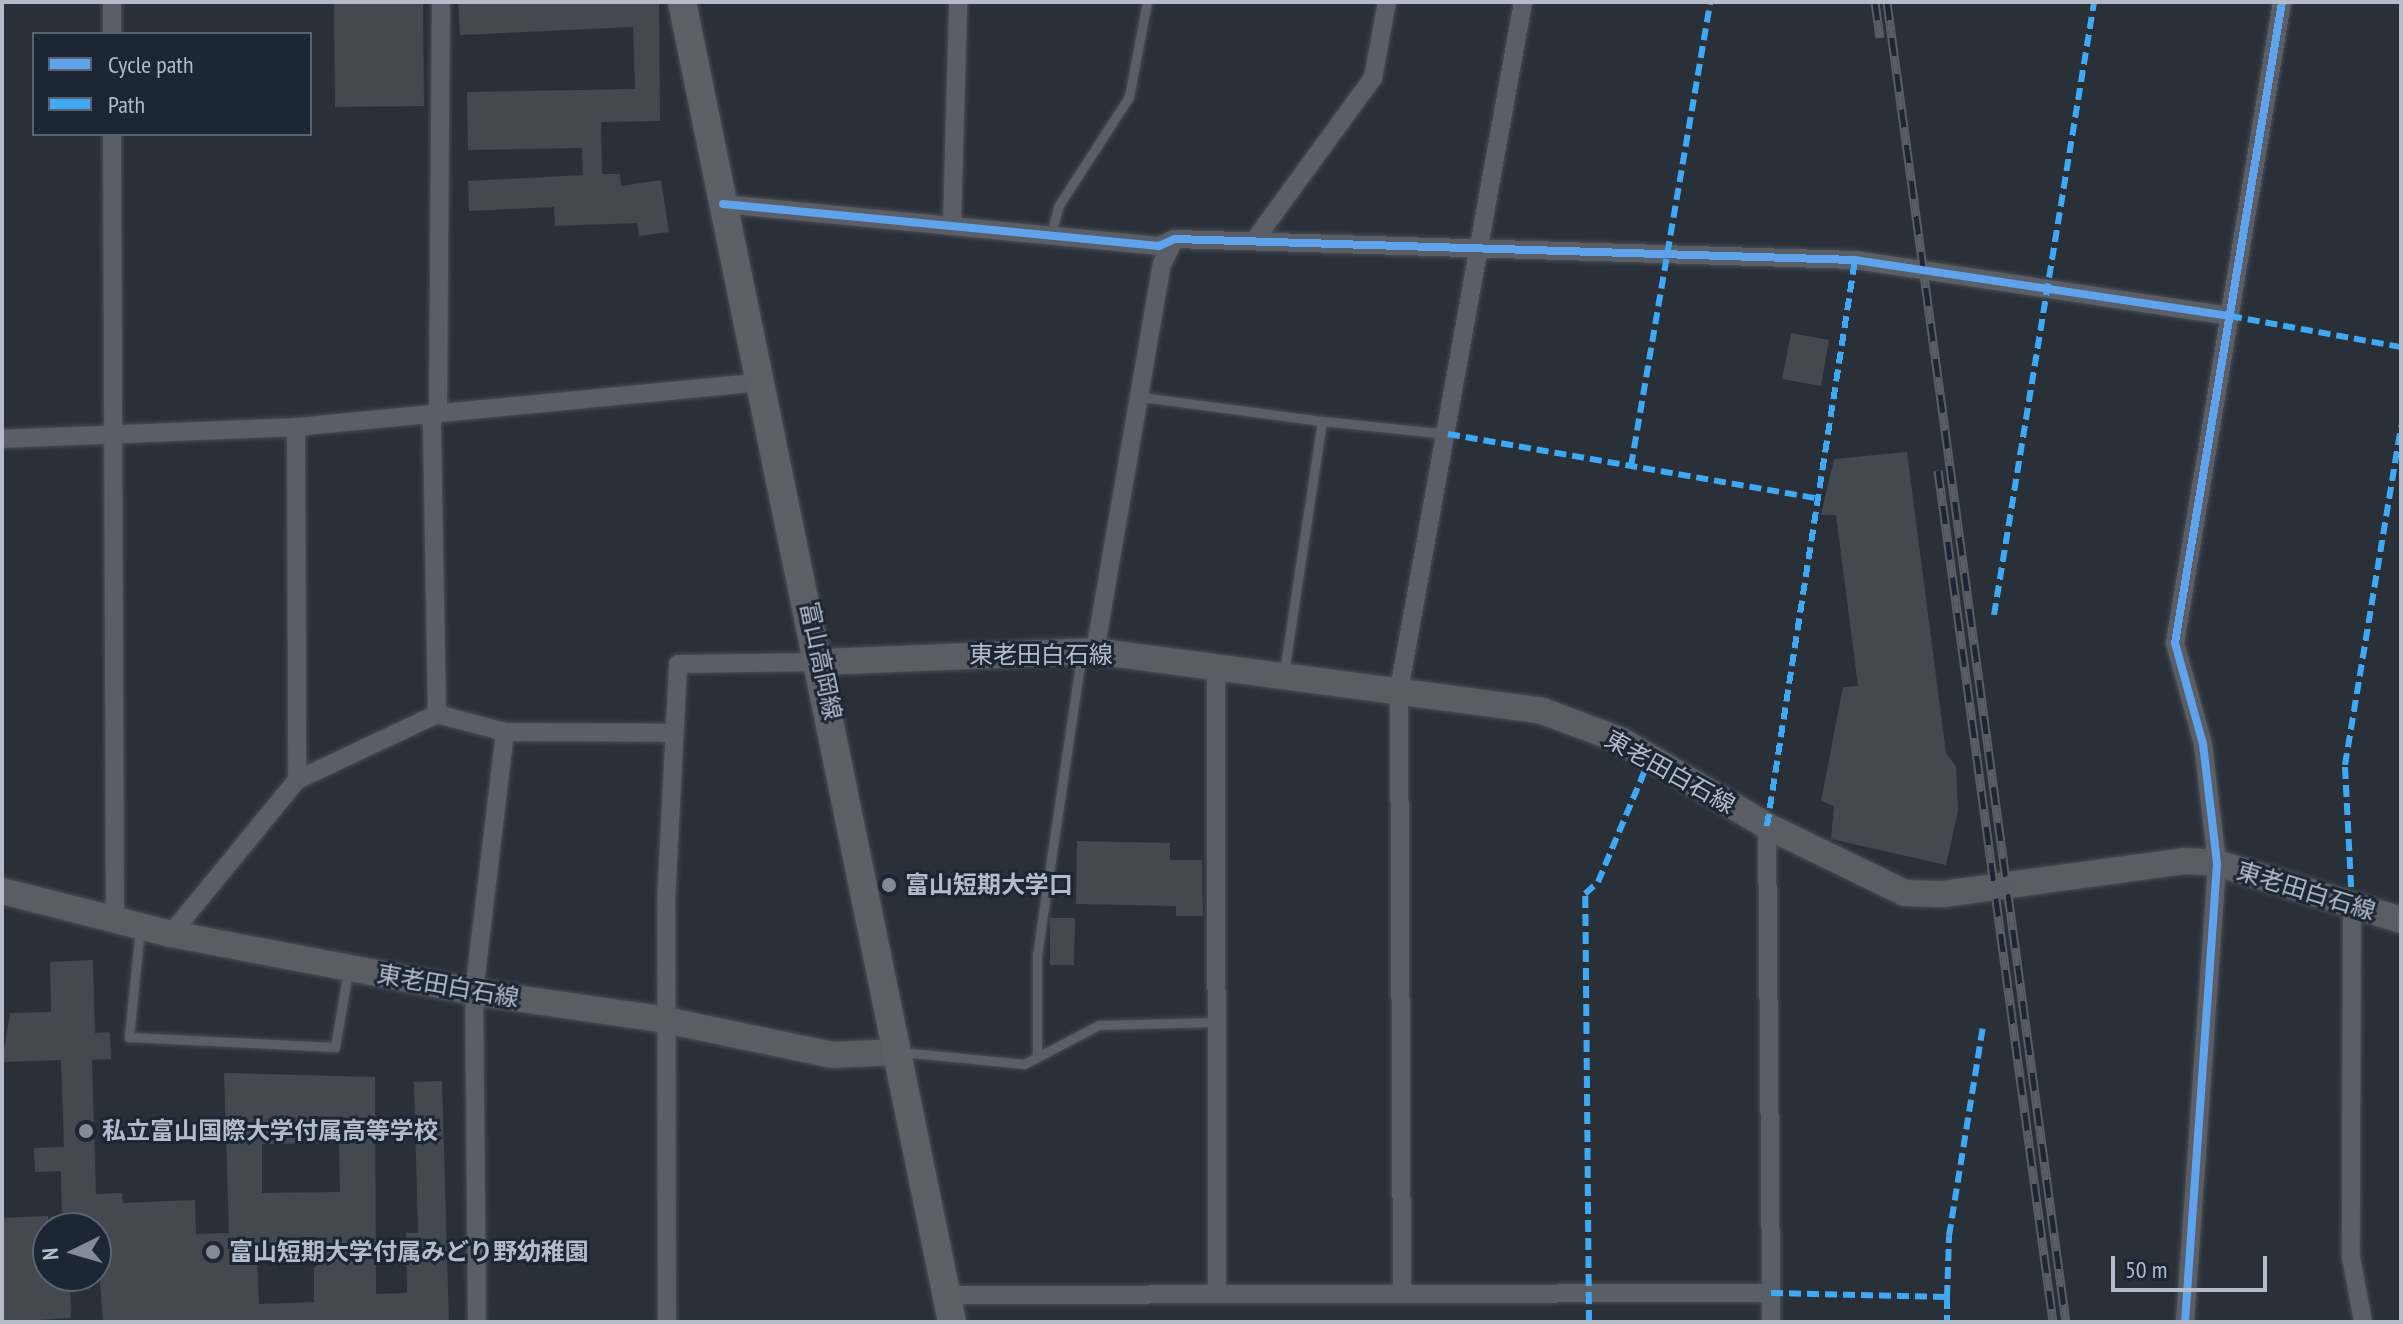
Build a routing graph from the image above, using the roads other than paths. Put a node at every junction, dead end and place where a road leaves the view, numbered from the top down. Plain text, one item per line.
1 (112, 2) edge
2 (441, 2) edge
3 (682, 2) edge
4 (958, 2) edge
5 (1147, 2) edge
6 (1387, 2) edge
7 (1523, 2) edge
8 (2282, 2) edge
9 (112, 32) edge
10 (112, 136) edge
11 (723, 204) junction
12 (952, 223) junction
13 (1051, 234) junction
14 (1175, 239) junction
15 (1254, 241) junction
16 (1483, 247) junction
17 (2230, 316) junction
18 (761, 382) junction
19 (1141, 397) junction
20 (435, 414) junction
21 (1322, 421) junction
22 (296, 427) junction
23 (1448, 434) junction
24 (114, 437) junction
25 (2, 439) edge
26 (1089, 651) junction
27 (822, 662) junction
28 (1216, 667) junction
29 (1283, 676) junction
30 (1399, 690) junction
31 (437, 714) junction
32 (505, 732) junction
33 (672, 733) junction
34 (297, 780) junction
35 (1767, 826) junction
36 (2217, 863) junction
37 (2, 891) edge
38 (2352, 905) junction
39 (2401, 920) edge
40 (128, 923) junction
41 (171, 934) junction
42 (348, 968) junction
43 (474, 992) junction
44 (665, 1020) junction
45 (1216, 1022) junction
46 (897, 1052) junction
47 (1037, 1057) junction
48 (1402, 1293) junction
49 (1771, 1293) junction
50 (1217, 1294) junction
51 (950, 1309) edge
52 (477, 1322) edge
53 (667, 1322) edge
54 (1771, 1322) edge
55 (2185, 1322) edge
56 (2363, 1322) edge

1 - 9 street
2 - 20 street
3 - 11 main road, 富山高岡線
4 - 12 street
5 - 13 lane
6 - 15 street
7 - 16 street
8 - 17 street
10 - 24 street
11 - 12 street
11 - 18 main road, 富山高岡線
12 - 13 street
13 - 14 street
14 - 15 street
14 - 19 street
15 - 16 street
16 - 17 street
16 - 23 street
17 - 36 street
18 - 20 street
18 - 27 main road, 富山高岡線
19 - 21 lane
19 - 26 street
20 - 22 street
20 - 31 street
21 - 23 lane
21 - 29 lane
22 - 24 street
22 - 34 street
23 - 30 street
24 - 25 street
24 - 40 street
26 - 27 main road, 東老田白石線
26 - 28 main road, 東老田白石線
26 - 47 lane
27 - 33 street
27 - 46 main road, 富山高岡線
28 - 29 main road, 東老田白石線
28 - 45 street
29 - 30 main road, 東老田白石線
30 - 35 main road, 東老田白石線
30 - 48 street
31 - 32 street
31 - 34 street
32 - 33 street
32 - 43 street
33 - 44 street
34 - 41 street
35 - 36 main road, 東老田白石線
35 - 49 street
36 - 38 main road, 東老田白石線
36 - 55 street
37 - 40 main road, 東老田白石線
38 - 39 main road, 東老田白石線
38 - 56 street
40 - 41 main road, 東老田白石線
40 - 42 lane
41 - 42 main road, 東老田白石線
42 - 43 main road, 東老田白石線
43 - 44 main road, 東老田白石線
43 - 52 street
44 - 46 main road, 東老田白石線
44 - 53 street
45 - 47 lane
45 - 50 street
46 - 47 lane
46 - 51 main road, 富山高岡線
48 - 49 street
48 - 50 street
49 - 54 street
50 - 51 street

